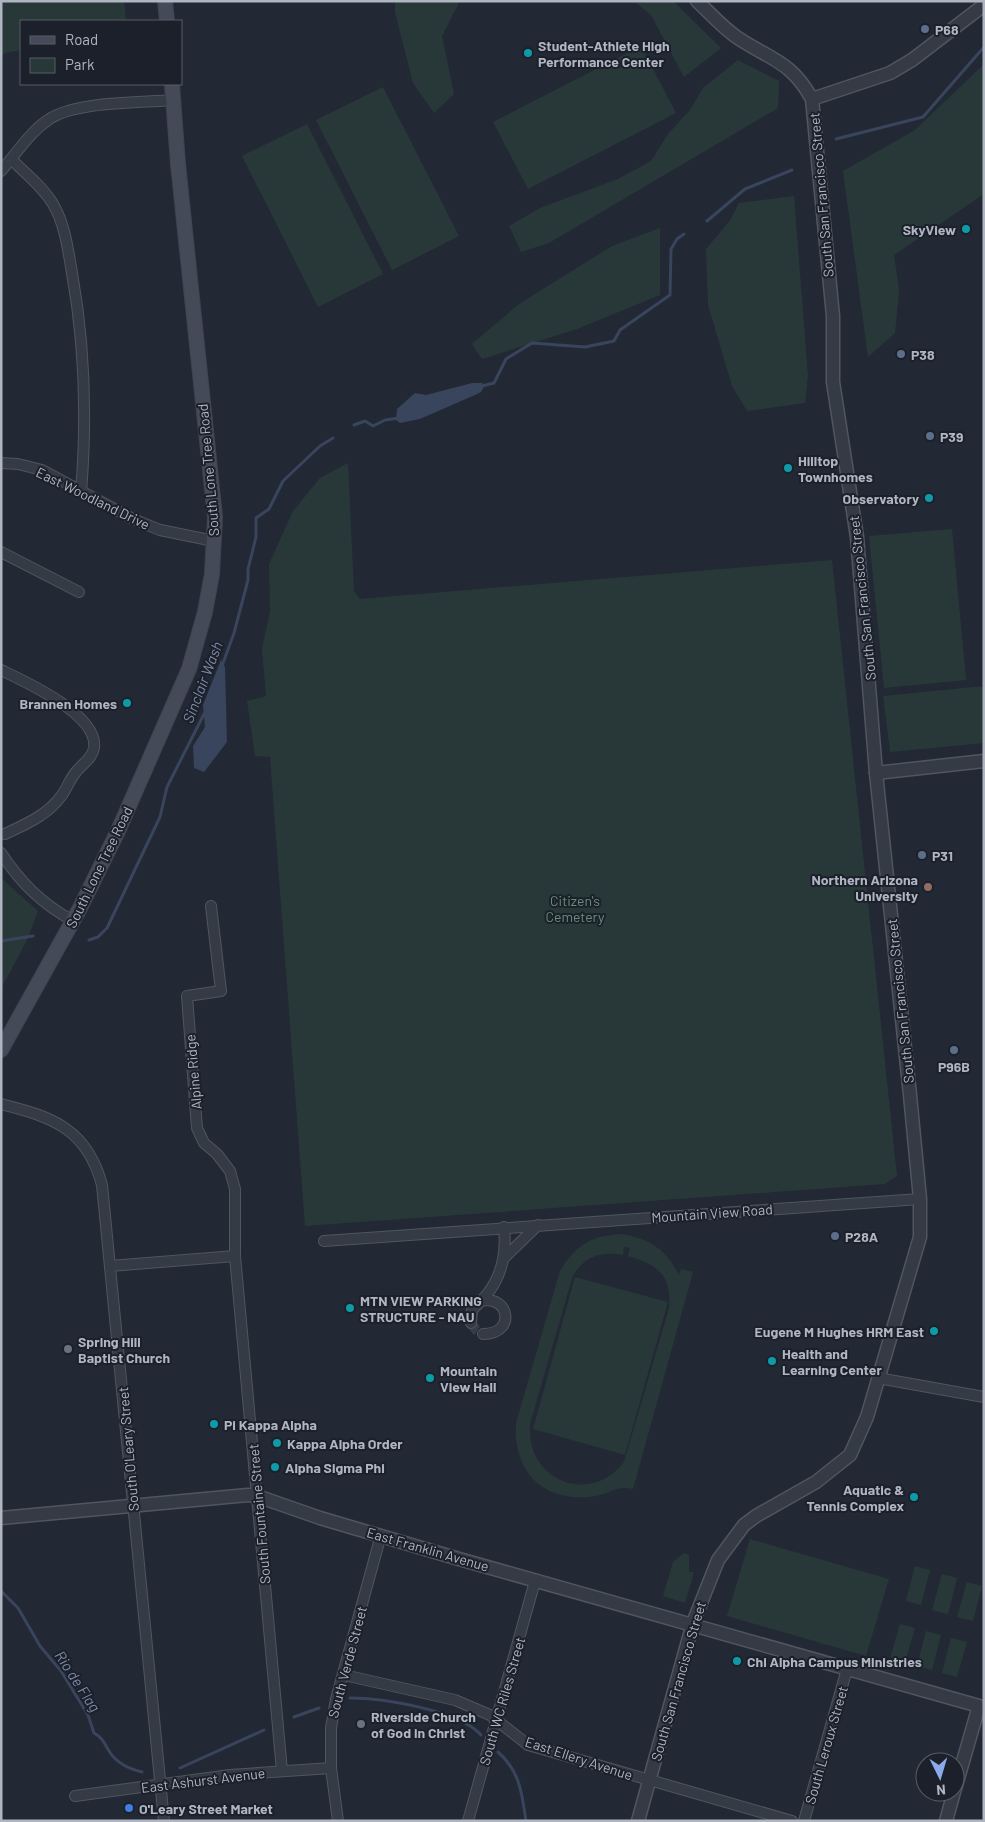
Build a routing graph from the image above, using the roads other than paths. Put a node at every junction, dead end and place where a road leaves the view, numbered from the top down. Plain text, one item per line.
1 (165, 1) edge
2 (696, 1) edge
3 (984, 5) edge
4 (167, 20) edge
5 (172, 85) edge
6 (812, 99) junction
7 (174, 100) junction
8 (11, 159) junction
9 (1, 171) edge
10 (1, 463) edge
11 (81, 492) junction
12 (214, 541) junction
13 (1, 552) edge
14 (79, 592) dead end
15 (1, 670) edge
16 (984, 761) edge
17 (876, 773) junction
18 (3, 831) edge
19 (1, 852) edge
20 (210, 906) dead end
21 (72, 921) junction
22 (1, 1050) edge
23 (1, 1104) edge
24 (920, 1199) junction
25 (538, 1225) junction
26 (504, 1227) junction
27 (324, 1241) dead end
28 (236, 1256) junction
29 (504, 1258) junction
30 (110, 1266) junction
31 (494, 1288) junction
32 (481, 1301) junction
33 (500, 1305) junction
34 (472, 1323) dead end
35 (482, 1334) dead end
36 (878, 1378) junction
37 (984, 1397) edge
38 (257, 1496) junction
39 (133, 1506) junction
40 (1, 1518) edge
41 (381, 1535) junction
42 (535, 1581) junction
43 (692, 1624) junction
44 (847, 1669) junction
45 (344, 1675) junction
46 (496, 1720) junction
47 (965, 1756) edge
48 (331, 1768) junction
49 (282, 1771) junction
50 (649, 1780) junction
51 (159, 1786) junction
52 (75, 1796) dead end
53 (952, 1802) edge
54 (164, 1821) edge
55 (338, 1821) edge
56 (468, 1821) edge
57 (638, 1821) edge
58 (792, 1821) edge
59 (804, 1821) edge
60 (946, 1821) edge

1 - 4 main road
2 - 6 street, South San Francisco Street
3 - 6 street
5 - 7 main road, South Lone Tree Road
6 - 17 street, South San Francisco Street
7 - 8 street
7 - 12 main road, South Lone Tree Road
8 - 9 street
8 - 11 street
10 - 11 street, East Woodland Drive
11 - 12 street, East Woodland Drive
12 - 21 main road, South Lone Tree Road
13 - 14 street
15 - 18 street
16 - 17 street
17 - 24 street, South San Francisco Street
18 - 19 street
19 - 21 street
20 - 28 street, Alpine Ridge
21 - 22 main road, South Lone Tree Road
23 - 30 street, South O'Leary Street
24 - 25 street, Mountain View Road
24 - 36 street, South San Francisco Street
25 - 26 street, Mountain View Road
25 - 29 street
26 - 27 street, Mountain View Road
26 - 29 street
28 - 30 street
28 - 38 street, South Fountaine Street
29 - 31 street
30 - 39 street, South O'Leary Street
31 - 32 street
31 - 33 street
32 - 33 street
32 - 34 street
33 - 35 street
36 - 37 street
36 - 43 street, South San Francisco Street
38 - 39 street, East Franklin Avenue
38 - 41 street, East Franklin Avenue
38 - 49 street, South Fountaine Street
39 - 40 street, East Franklin Avenue
39 - 51 street, South O'Leary Street
41 - 42 street, East Franklin Avenue
41 - 45 street, South Verde Street
42 - 43 street, East Franklin Avenue
42 - 46 street, South WC Riles Street
43 - 44 street, East Franklin Avenue
43 - 50 street, South San Francisco Street
44 - 47 street, East Franklin Avenue
44 - 59 street, South Leroux Street
45 - 46 street, East Ellery Avenue
45 - 48 street, South Verde Street
46 - 50 street, East Ellery Avenue
46 - 56 street, South WC Riles Street
48 - 49 street, East Ashurst Avenue
48 - 55 street, South Verde Street
49 - 51 street, East Ashurst Avenue
50 - 57 street, South San Francisco Street
50 - 58 street, East Ellery Avenue
51 - 52 street, East Ashurst Avenue
51 - 54 street, South O'Leary Street
53 - 60 street

